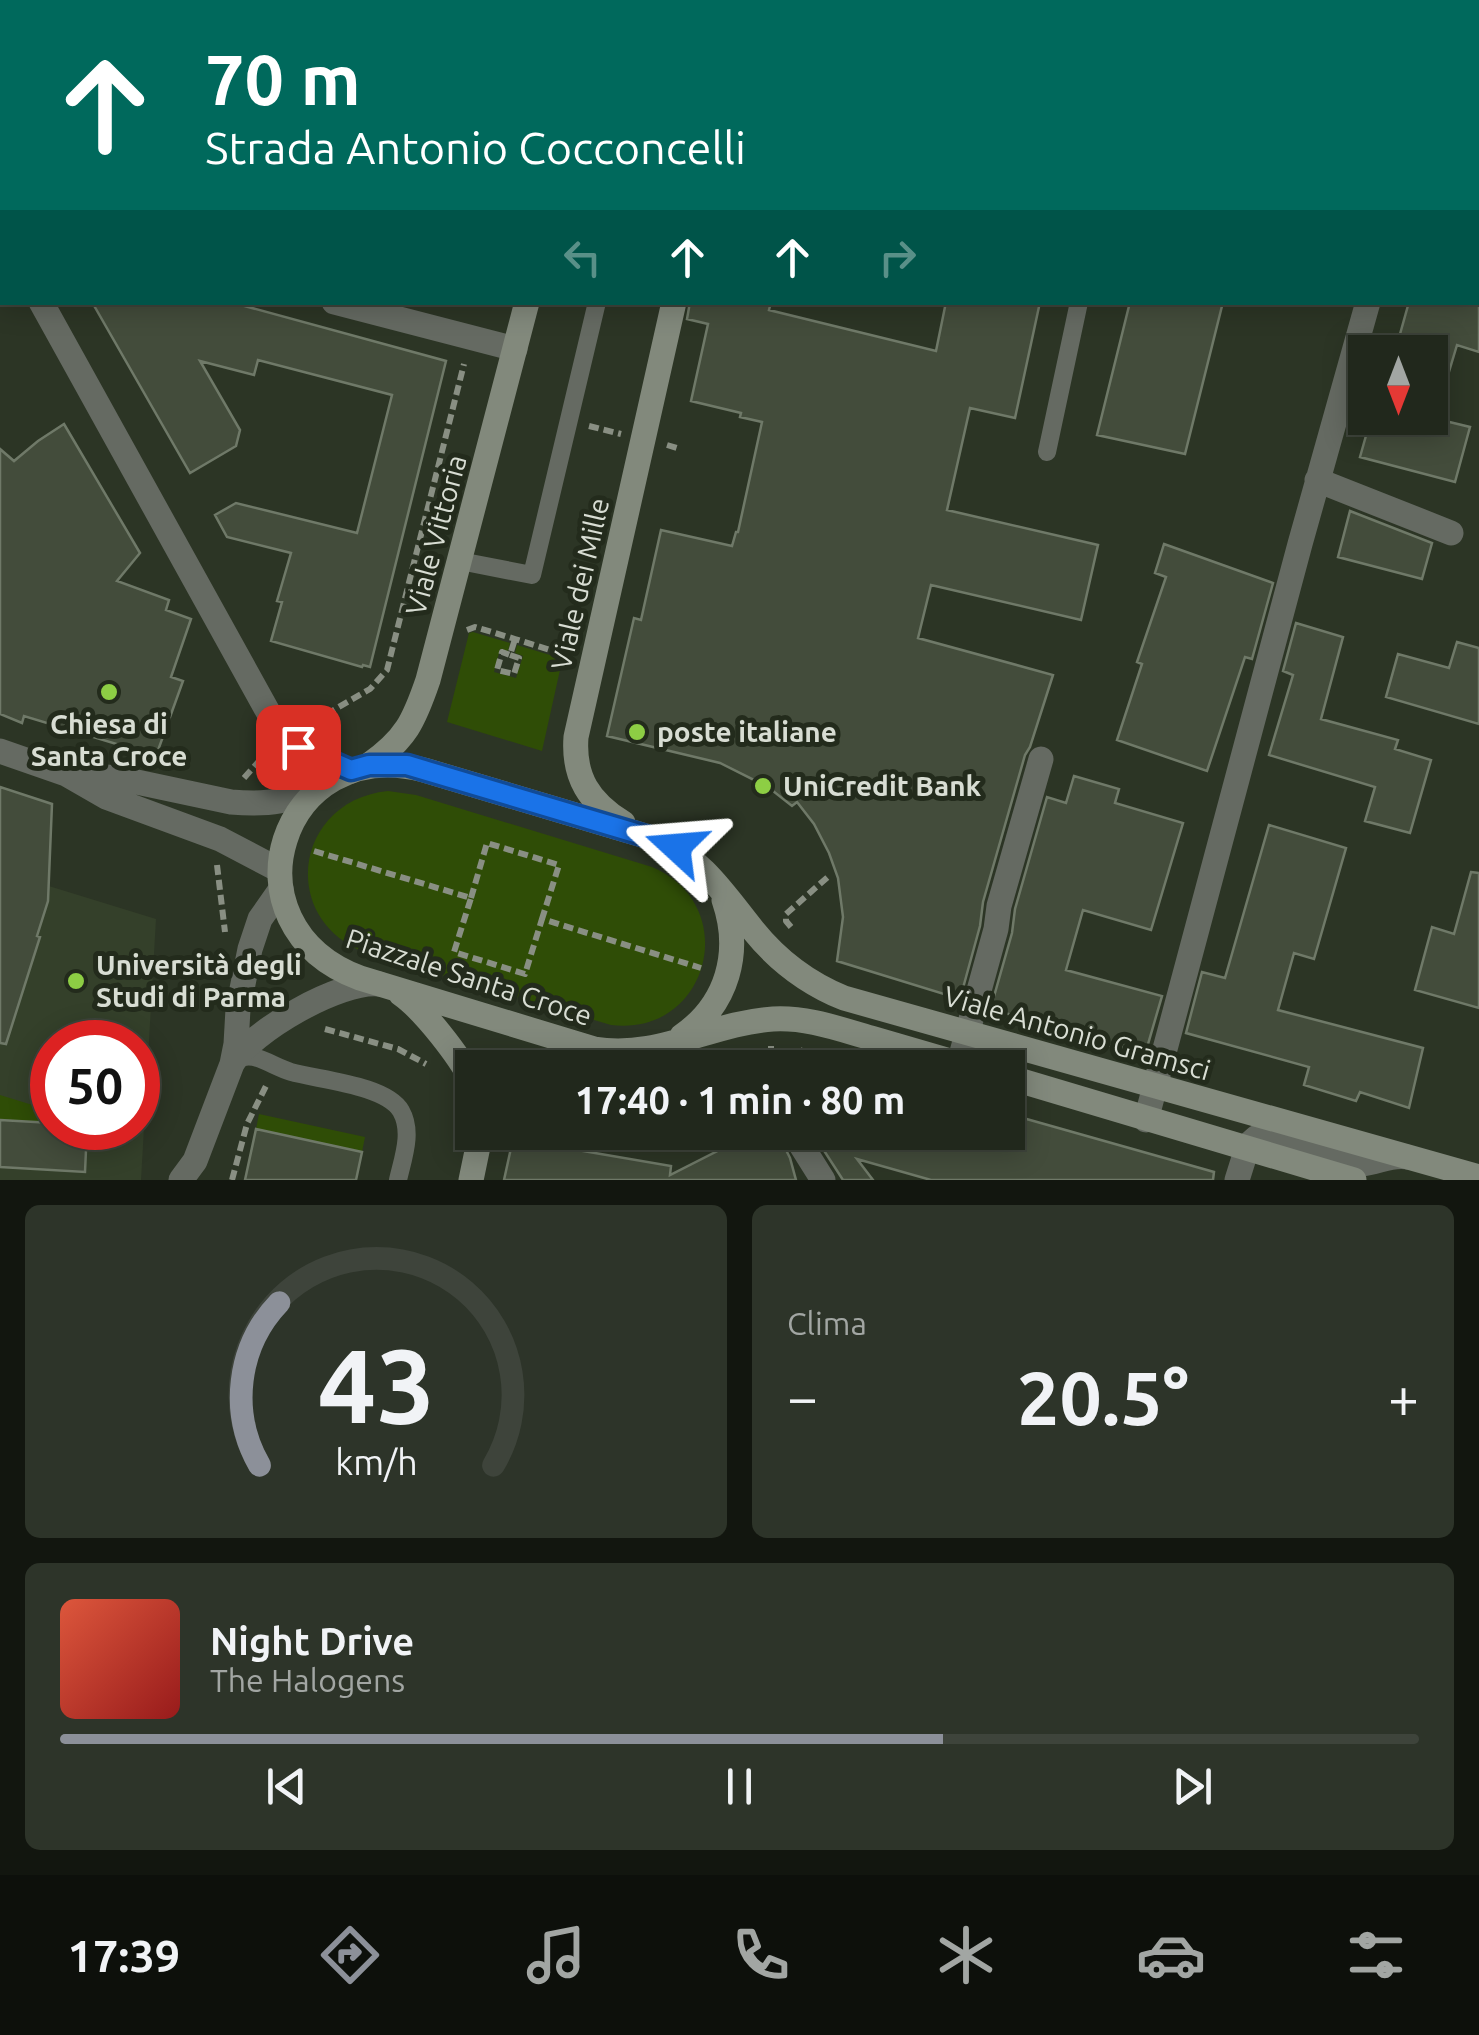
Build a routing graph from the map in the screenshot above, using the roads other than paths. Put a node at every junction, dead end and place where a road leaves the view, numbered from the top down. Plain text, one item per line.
1 (43, 305) edge
2 (346, 305) edge
3 (526, 305) edge
4 (596, 305) edge
5 (673, 305) edge
6 (1078, 305) edge
7 (1367, 305) edge
8 (515, 349) junction
9 (1047, 452) dead end
10 (1317, 480) junction
11 (1451, 533) dead end
12 (460, 561) junction
13 (0, 751) edge
14 (1041, 758) dead end
15 (352, 771) junction
16 (66, 774) junction
17 (659, 840) junction
18 (705, 870) junction
19 (282, 889) junction
20 (379, 984) junction
21 (967, 1033) junction
22 (663, 1045) junction
23 (603, 1050) edge
24 (642, 1050) edge
25 (914, 1050) edge
26 (966, 1050) edge
27 (455, 1054) edge
28 (232, 1064) junction
29 (1025, 1082) edge
30 (1156, 1086) junction
31 (1146, 1120) junction
32 (1246, 1149) junction
33 (477, 1150) edge
34 (805, 1150) edge
35 (1410, 1158) junction
36 (1479, 1178) edge
37 (181, 1180) edge
38 (398, 1180) edge
39 (471, 1180) edge
40 (824, 1180) edge
41 (1237, 1180) edge
42 (1354, 1180) edge

1 - 15 street
2 - 8 street
3 - 8 main road, Viale Vittoria
4 - 12 lane
5 - 17 main road, Viale dei Mille
6 - 9 lane
7 - 10 street
8 - 12 main road, Viale Vittoria
10 - 11 street
10 - 30 street
12 - 15 main road, Viale Vittoria
13 - 16 street
14 - 21 street
15 - 16 street
15 - 17 main road
15 - 19 main road, Viale Vittoria
16 - 19 street
17 - 18 main road
18 - 21 main road, Viale Antonio Gramsci
18 - 22 main road
19 - 20 main road, Piazzale Santa Croce
19 - 28 street
20 - 23 main road, Piazzale Santa Croce
20 - 27 main road
20 - 28 street
21 - 26 street
21 - 30 main road, Viale Antonio Gramsci
22 - 24 main road, Piazzale Santa Croce
22 - 25 main road
28 - 37 street
28 - 38 lane
29 - 31 main road
30 - 31 street
30 - 35 main road, Viale Antonio Gramsci
31 - 32 main road
32 - 35 street
32 - 41 street
32 - 42 main road
33 - 39 main road
34 - 40 street
35 - 36 main road, Viale Antonio Gramsci

